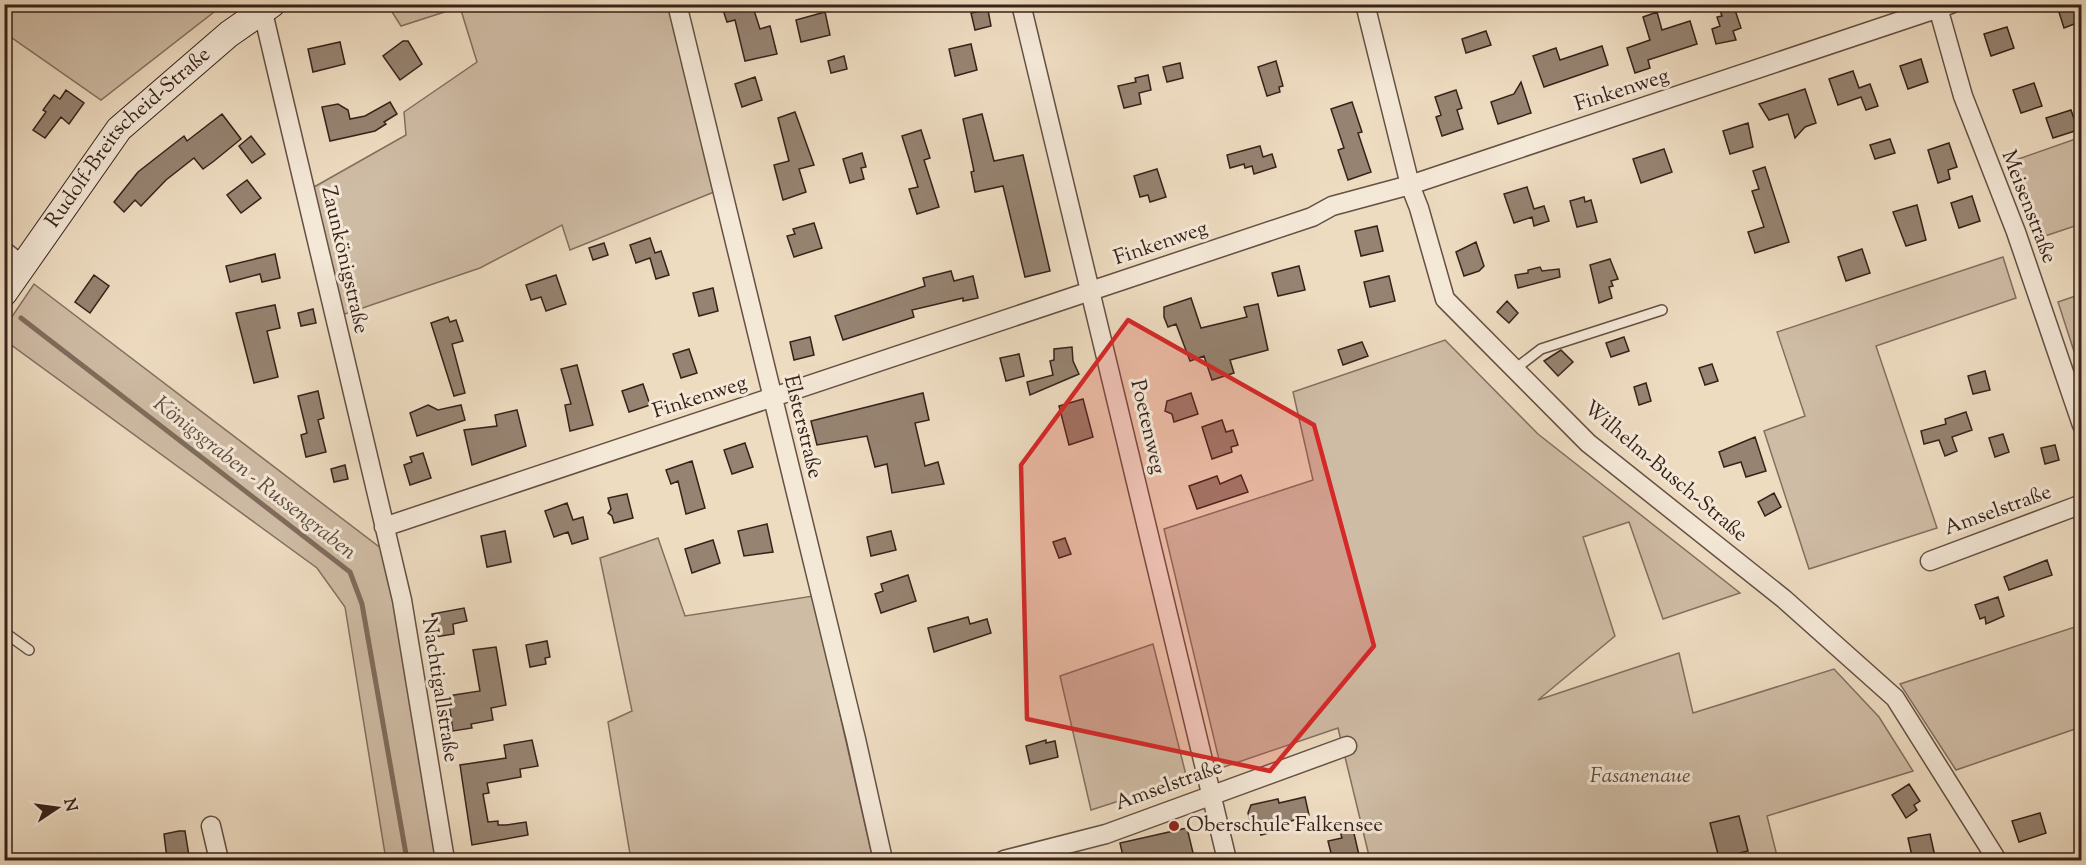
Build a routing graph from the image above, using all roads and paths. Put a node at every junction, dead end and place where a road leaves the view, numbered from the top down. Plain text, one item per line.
1 (677, 4) edge
2 (1021, 4) edge
3 (1365, 4) edge
4 (1942, 6) edge
5 (265, 7) edge
6 (1410, 185) junction
7 (14, 259) edge
8 (1092, 291) junction
9 (4, 293) edge
10 (1662, 310) dead end
11 (1515, 369) junction
12 (772, 398) junction
13 (2082, 425) edge
14 (2082, 504) edge
15 (384, 527) junction
16 (1930, 561) dead end
17 (4, 632) edge
18 (29, 650) dead end
19 (1347, 746) dead end
20 (1212, 795) junction
21 (211, 826) dead end
22 (219, 861) edge
23 (445, 861) edge
24 (883, 861) edge
25 (1004, 861) edge
26 (1227, 861) edge
27 (1997, 861) edge

1 - 12 street, Elsterstraße
2 - 8 street, Poetenweg
3 - 6 street, Wilhelm-Busch-Straße
4 - 6 street, Finkenweg
4 - 13 street, Meisenstraße
5 - 7 street, Rudolf-Breitscheid-Straße
5 - 15 street, Zaunkönigstraße
6 - 8 street, Finkenweg
6 - 11 street, Wilhelm-Busch-Straße
7 - 9 street, Rudolf-Breitscheid-Straße
8 - 12 street, Finkenweg
8 - 20 street, Poetenweg
10 - 11 lane
11 - 27 street, Wilhelm-Busch-Straße
12 - 15 street, Finkenweg
12 - 24 street, Elsterstraße
14 - 16 street, Amselstraße
15 - 23 street, Nachtigallstraße
17 - 18 lane
19 - 20 street, Amselstraße
20 - 25 street, Amselstraße
20 - 26 street, Poetenweg
21 - 22 street

